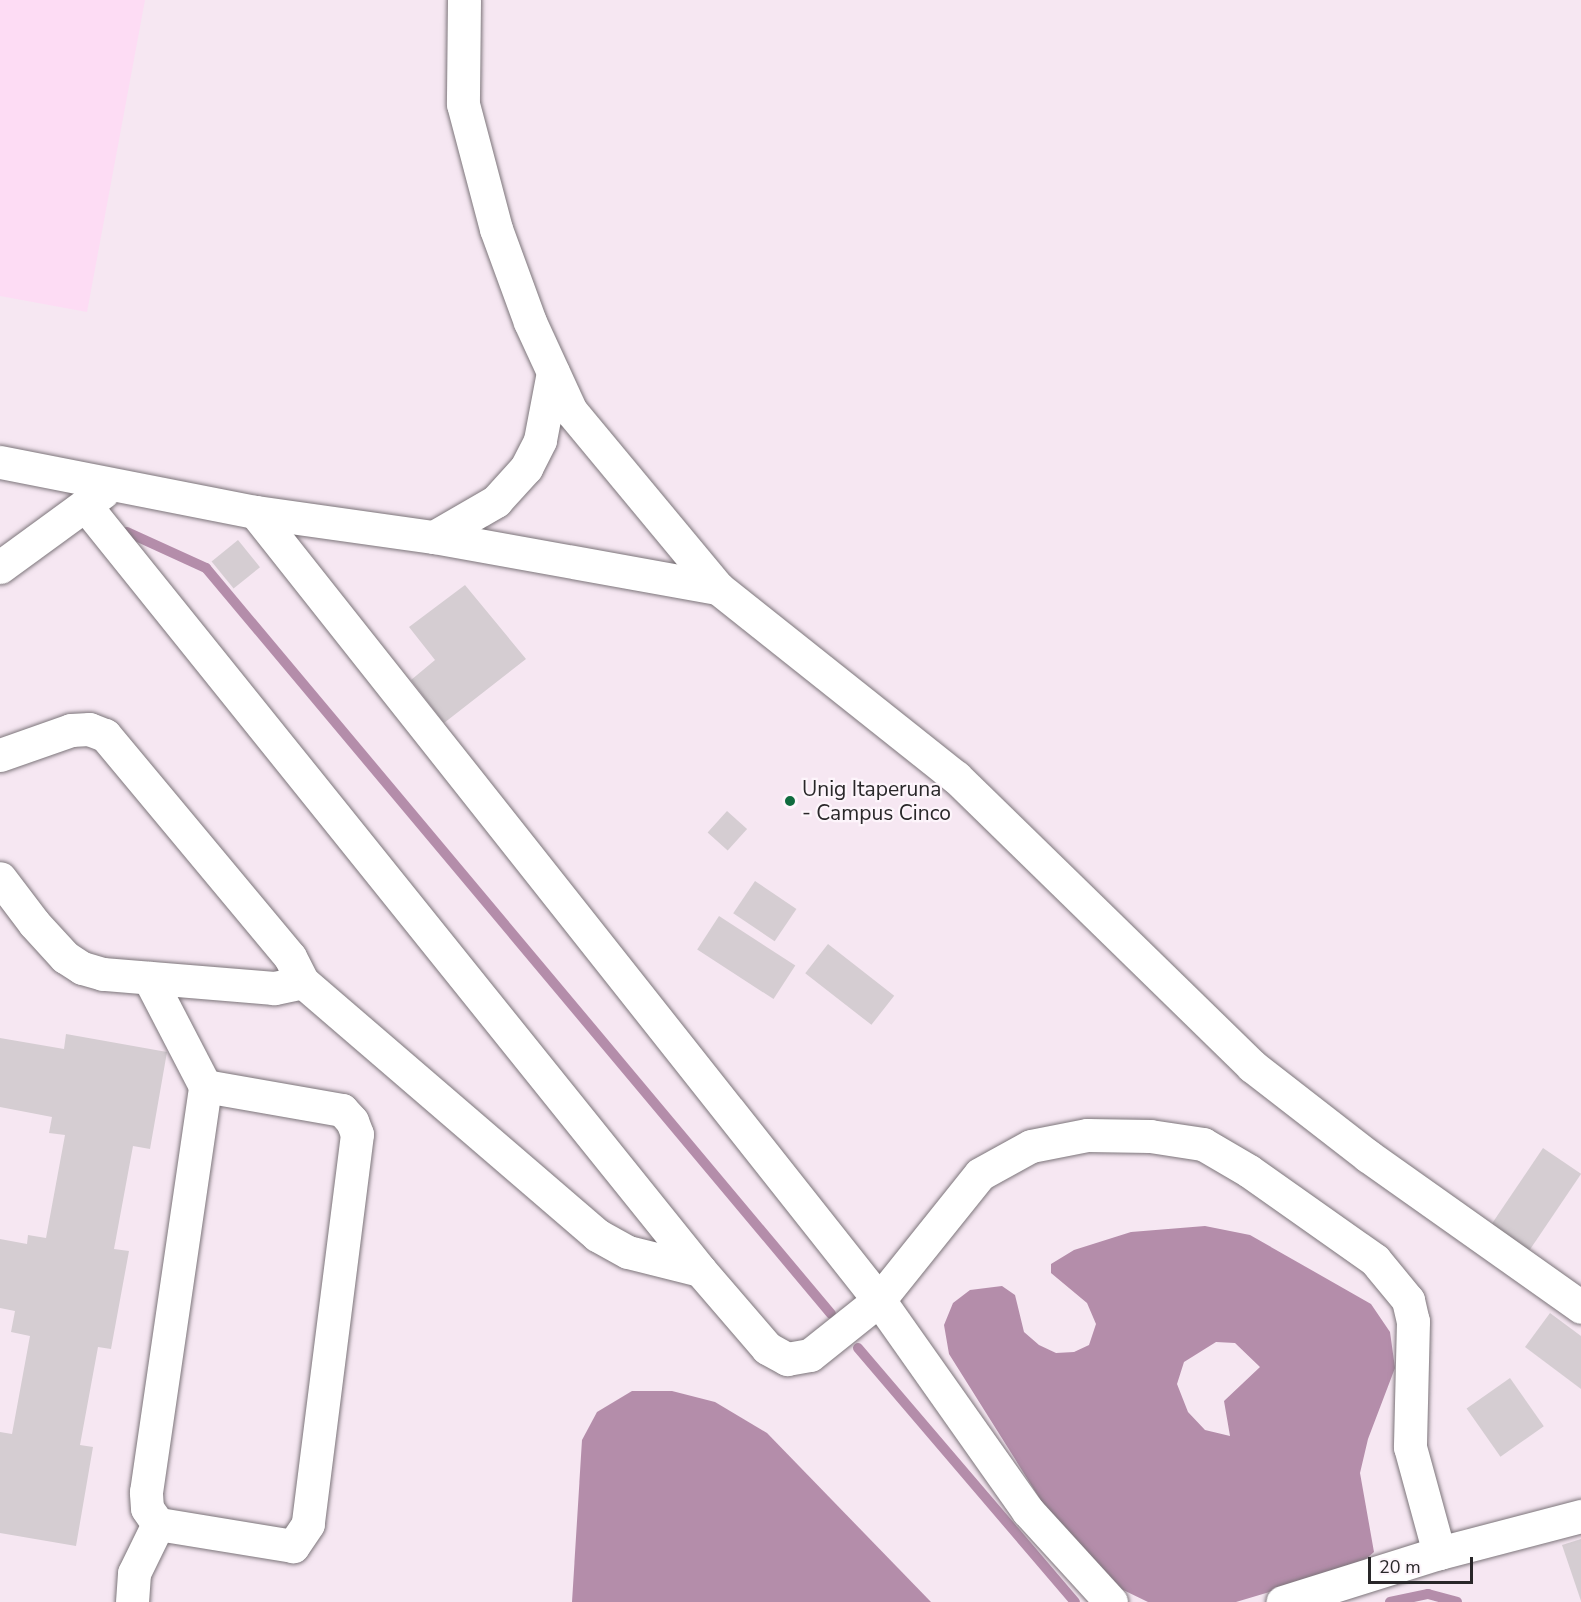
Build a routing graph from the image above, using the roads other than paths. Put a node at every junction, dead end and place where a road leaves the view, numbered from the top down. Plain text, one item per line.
1 (464, 0) edge
2 (553, 372) junction
3 (0, 462) edge
4 (115, 484) junction
5 (85, 505) junction
6 (255, 512) junction
7 (434, 537) junction
8 (0, 567) edge
9 (718, 588) junction
10 (0, 755) edge
11 (0, 878) edge
12 (149, 978) junction
13 (303, 982) junction
14 (205, 1086) junction
15 (700, 1270) junction
16 (879, 1300) junction
17 (1581, 1307) edge
18 (1581, 1516) edge
19 (158, 1524) junction
20 (1439, 1553) junction
21 (132, 1602) edge
22 (1111, 1602) edge
23 (1283, 1602) edge

1 - 2 lane
2 - 7 lane
2 - 9 lane
3 - 4 lane
4 - 5 lane
4 - 6 lane
5 - 8 lane
5 - 15 lane
6 - 7 lane
6 - 16 lane
7 - 9 lane
9 - 17 lane
10 - 13 lane
11 - 12 lane
12 - 13 lane
12 - 14 lane
13 - 15 lane
14 - 19 lane
14 - 19 lane
15 - 16 lane
16 - 20 lane
16 - 22 lane
18 - 20 lane
19 - 21 lane
20 - 23 lane

